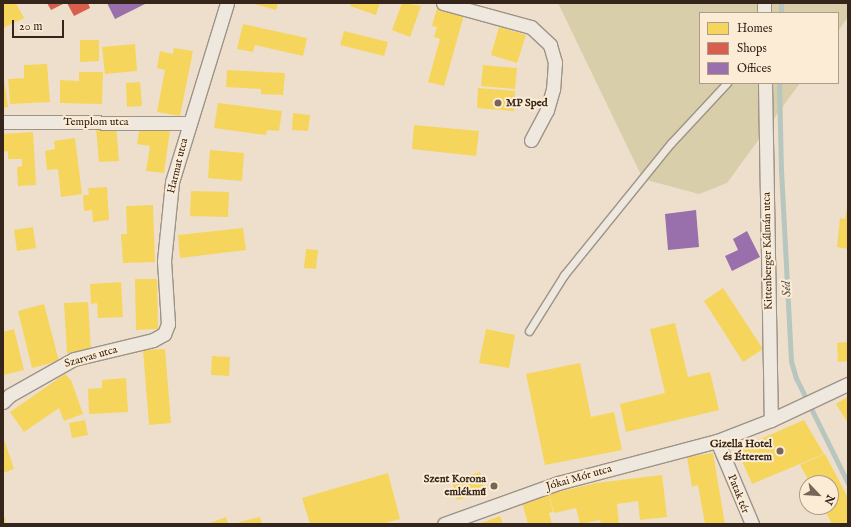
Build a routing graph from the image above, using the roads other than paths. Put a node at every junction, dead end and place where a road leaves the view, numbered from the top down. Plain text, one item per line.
1 (227, 3) edge
2 (443, 3) edge
3 (726, 84) edge
4 (766, 84) edge
5 (3, 122) edge
6 (190, 123) junction
7 (531, 140) dead end
8 (529, 331) dead end
9 (164, 334) joint
10 (848, 384) edge
11 (3, 402) edge
12 (772, 420) junction
13 (717, 441) junction
14 (444, 524) edge
15 (752, 524) edge

1 - 6 street, Harmat utca
2 - 7 street
3 - 8 lane
4 - 12 street, Kittenberger Kálmán utca
5 - 6 street, Templom utca
6 - 9 street, Harmat utca
9 - 11 street, Szarvas utca
10 - 12 street, Jókai Mór utca
12 - 13 street, Jókai Mór utca
13 - 14 street, Jókai Mór utca
13 - 15 street, Patak tér

